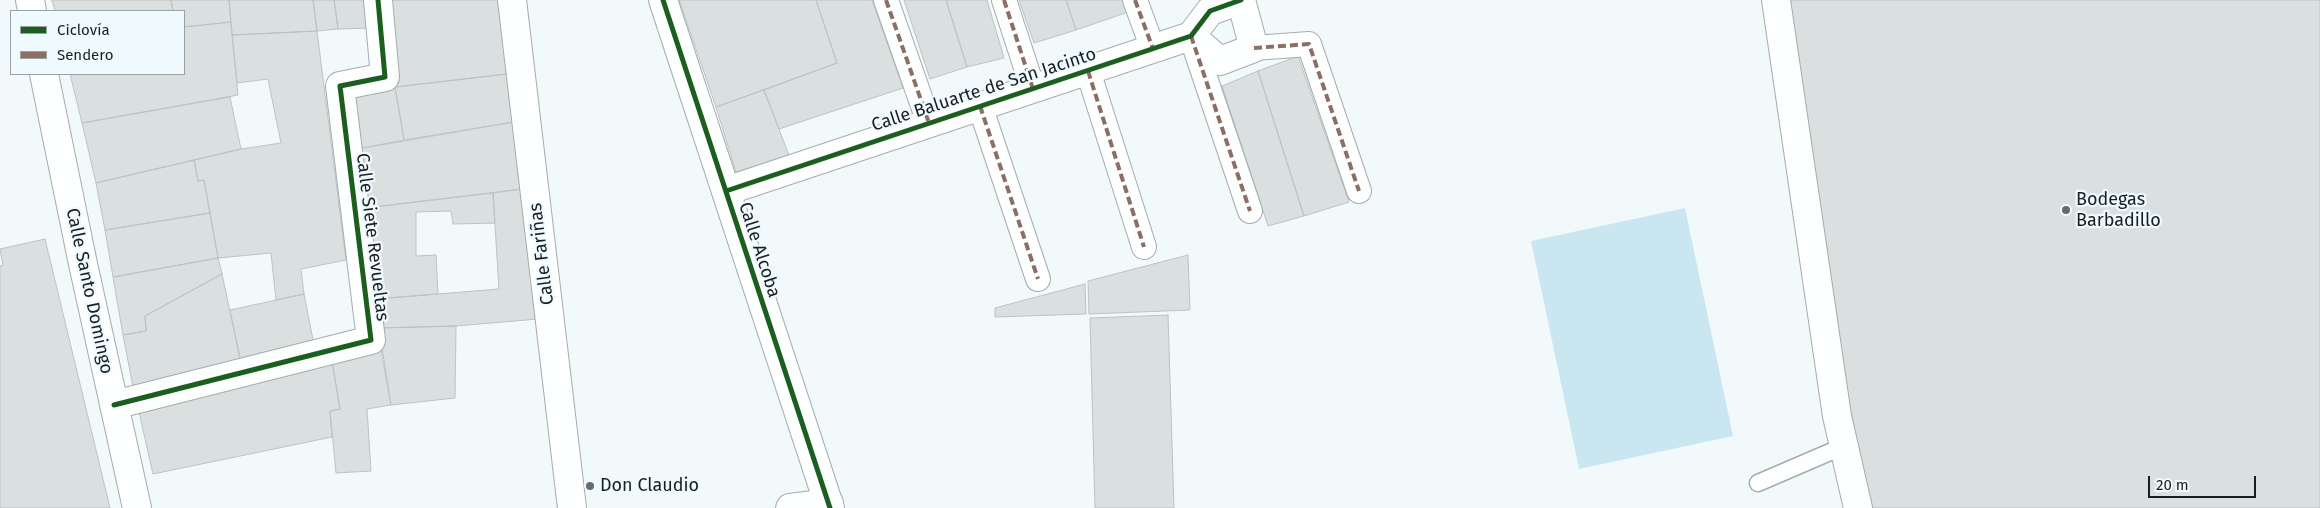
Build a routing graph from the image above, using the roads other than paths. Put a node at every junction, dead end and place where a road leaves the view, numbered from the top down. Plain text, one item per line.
1 (378, 0) edge
2 (512, 0) edge
3 (663, 0) edge
4 (886, 0) edge
5 (1004, 0) edge
6 (1135, 0) edge
7 (1241, 0) edge
8 (1776, 0) edge
9 (1191, 36) junction
10 (1254, 48) junction
11 (1153, 49) junction
12 (1088, 71) junction
13 (44, 75) edge
14 (1033, 89) junction
15 (980, 106) junction
16 (929, 124) junction
17 (726, 191) junction
18 (1359, 191) dead end
19 (1250, 210) dead end
20 (1144, 247) dead end
21 (1038, 279) dead end
22 (114, 405) junction
23 (1844, 446) junction
24 (1758, 483) dead end
25 (829, 506) edge
26 (137, 508) edge
27 (572, 508) edge
28 (790, 508) edge
29 (1858, 508) edge

1 - 22 street, Calle Siete Revueltas
2 - 27 street, Calle Fariñas
3 - 17 street, Calle Alcoba
4 - 16 street
5 - 14 street
6 - 11 street
7 - 9 street
7 - 10 street
8 - 23 street
9 - 10 street
9 - 11 street, Calle Baluarte de San Jacinto
9 - 19 street
10 - 18 street
11 - 12 street, Calle Baluarte de San Jacinto
12 - 14 street, Calle Baluarte de San Jacinto
12 - 20 street
13 - 22 street, Calle Santo Domingo
14 - 15 street, Calle Baluarte de San Jacinto
15 - 16 street, Calle Baluarte de San Jacinto
15 - 21 street
16 - 17 street, Calle Baluarte de San Jacinto
17 - 25 street, Calle Alcoba
22 - 26 street, Calle Santo Domingo
23 - 24 lane
23 - 29 street
25 - 28 street

